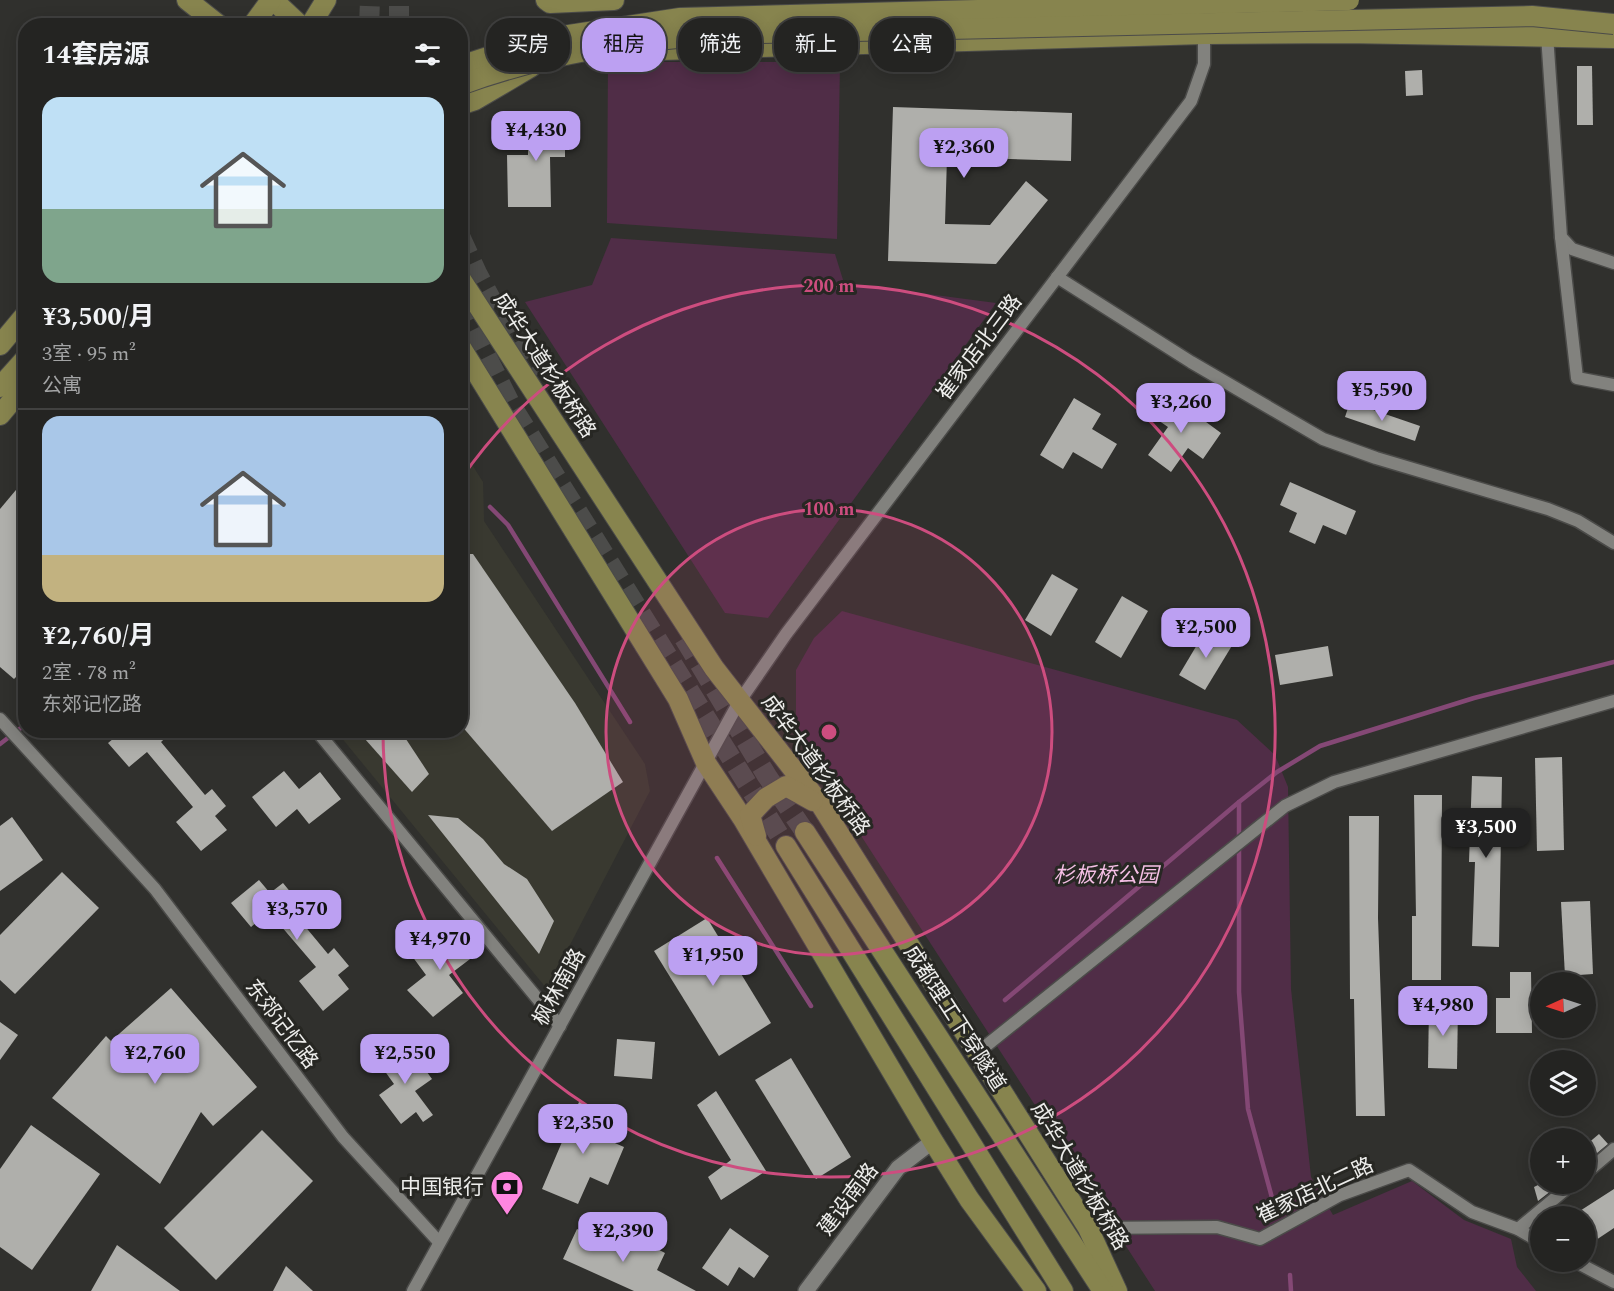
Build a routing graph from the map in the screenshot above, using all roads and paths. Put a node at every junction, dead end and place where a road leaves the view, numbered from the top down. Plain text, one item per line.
1 (187, 0) edge
2 (272, 0) edge
3 (326, 0) edge
4 (614, 0) edge
5 (1200, 0) edge
6 (1350, 0) edge
7 (548, 1) edge
8 (210, 18) edge
9 (258, 18) edge
10 (292, 18) edge
11 (315, 18) edge
12 (1614, 24) edge
13 (1204, 34) junction
14 (1547, 35) junction
15 (1614, 38) edge
16 (468, 63) edge
17 (468, 82) edge
18 (468, 102) edge
19 (1561, 237) junction
20 (1614, 263) edge
21 (1058, 277) junction
22 (468, 290) edge
23 (18, 324) edge
24 (0, 345) edge
25 (18, 367) edge
26 (468, 374) edge
27 (1614, 385) edge
28 (0, 387) edge
29 (18, 394) edge
30 (18, 412) edge
31 (0, 415) edge
32 (0, 433) edge
33 (1614, 543) edge
34 (1614, 701) edge
35 (739, 702) junction
36 (1, 720) edge
37 (18, 738) edge
38 (18, 738) edge
39 (323, 738) edge
40 (706, 763) junction
41 (821, 805) junction
42 (805, 832) tunnel mouth
43 (786, 846) tunnel mouth
44 (759, 847) junction
45 (560, 1026) junction
46 (977, 1053) junction
47 (933, 1141) junction
48 (1614, 1149) edge
49 (1596, 1164) edge
50 (1560, 1194) edge
51 (1088, 1228) junction
52 (1518, 1229) junction
53 (1530, 1236) edge
54 (439, 1242) junction
55 (1595, 1272) edge
56 (1614, 1282) edge
57 (413, 1291) edge
58 (806, 1291) edge
59 (1036, 1291) edge
60 (1063, 1291) edge
61 (1103, 1291) edge
62 (1118, 1291) edge

1 - 8 main road
2 - 9 main road
2 - 10 main road
3 - 11 main road
4 - 7 main road
5 - 13 street, 崔家店北三路
6 - 16 main road, bridge
12 - 17 main road, bridge
13 - 14 main road
13 - 18 main road
13 - 21 street, 崔家店北三路
14 - 15 main road
14 - 19 street
19 - 20 street
19 - 27 street
21 - 33 street
21 - 35 street, 崔家店北三路
22 - 35 main road, 成华大道杉板桥路
23 - 24 main road
25 - 28 main road
26 - 40 main road
29 - 31 main road
30 - 32 main road
34 - 46 street
35 - 40 street, 枫林南路
35 - 41 main road, 成华大道杉板桥路
36 - 37 street, 东郊记忆路
38 - 54 street, 东郊记忆路
39 - 45 street
40 - 44 main road
40 - 45 street, 枫林南路
41 - 44 main road
41 - 46 main road, 成华大道杉板桥路
42 - 61 main road, 成都理工下穿隧道
43 - 60 main road
44 - 47 main road
45 - 54 street, 枫林南路
46 - 51 main road, 成华大道杉板桥路
47 - 58 street, 建设南路
47 - 59 main road
48 - 49 street
50 - 52 street
51 - 52 street, 崔家店北二路
51 - 62 main road, 成华大道杉板桥路
52 - 53 street, 崔家店北二路
54 - 57 street, 枫林南路
55 - 56 street

